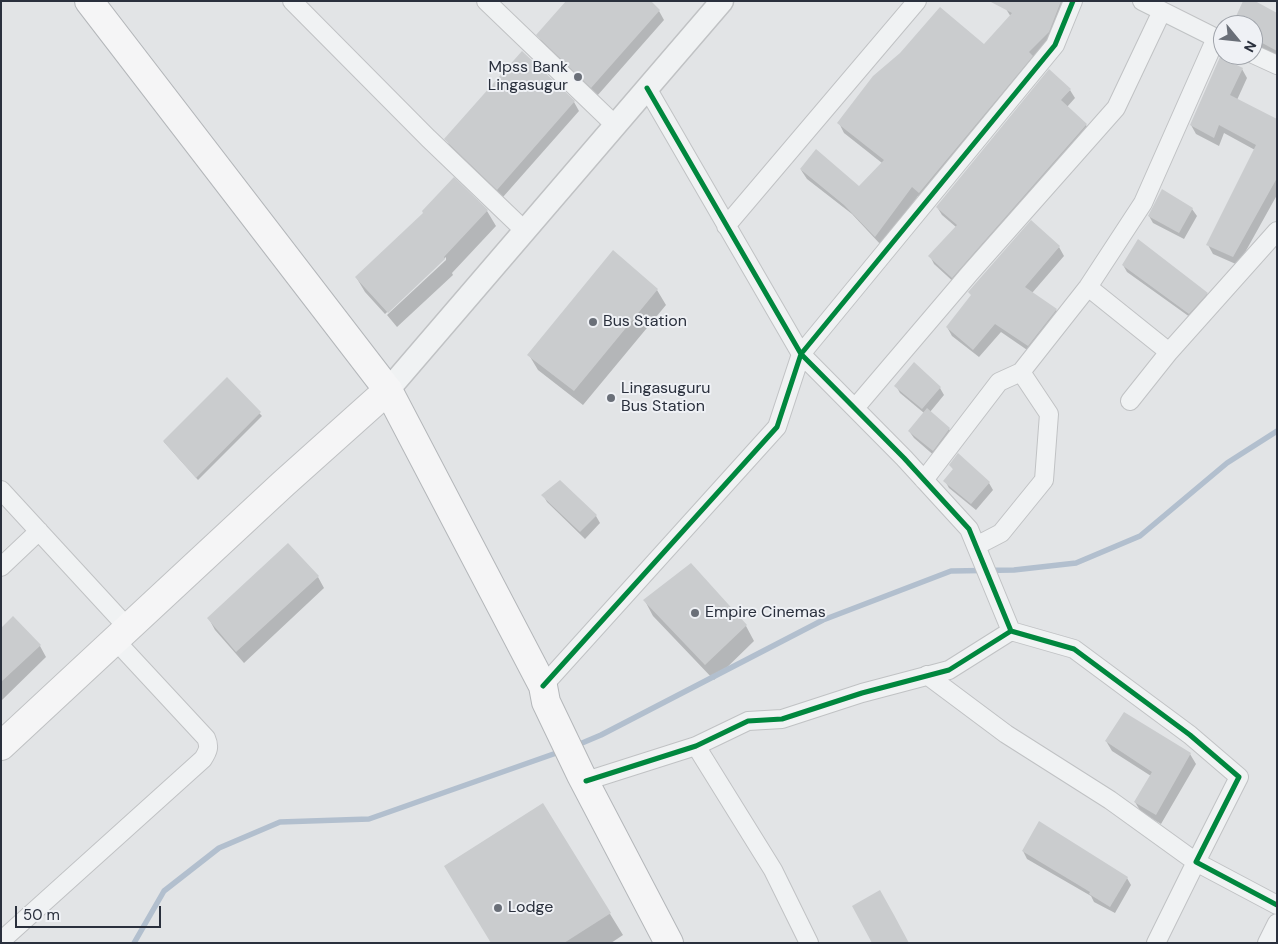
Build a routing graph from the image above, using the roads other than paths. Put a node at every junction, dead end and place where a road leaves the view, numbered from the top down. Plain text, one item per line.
1 (89, 1) edge
2 (292, 1) edge
3 (486, 1) edge
4 (722, 1) edge
5 (917, 1) edge
6 (1073, 1) edge
7 (1142, 1) edge
8 (1162, 12) junction
9 (1213, 37) edge
10 (1213, 53) edge
11 (1263, 59) edge
12 (1277, 65) edge
13 (647, 88) junction
14 (615, 125) junction
15 (726, 226) junction
16 (525, 231) junction
17 (1277, 231) edge
18 (1088, 287) junction
19 (1169, 352) junction
20 (801, 354) junction
21 (1021, 372) junction
22 (388, 390) junction
23 (1130, 401) dead end
24 (855, 408) junction
25 (924, 480) junction
26 (1, 490) edge
27 (39, 531) junction
28 (976, 546) junction
29 (1, 567) edge
30 (1011, 631) junction
31 (122, 634) junction
32 (927, 675) junction
33 (544, 694) junction
34 (1, 746) edge
35 (696, 746) junction
36 (584, 778) junction
37 (1196, 862) junction
38 (1277, 905) edge
39 (1277, 923) edge
40 (1, 941) edge
41 (669, 943) edge
42 (810, 943) edge
43 (1156, 943) edge
44 (1267, 943) edge

1 - 22 main road
2 - 16 street
3 - 14 street
4 - 13 street
5 - 15 street
6 - 20 street
7 - 8 street
8 - 9 street
8 - 24 street
10 - 18 street
11 - 12 street
13 - 14 street
13 - 15 street
14 - 16 street
15 - 20 street
16 - 22 street
17 - 19 street
18 - 19 street
18 - 21 street
19 - 23 street
20 - 24 street
20 - 33 street
21 - 25 street
21 - 28 street
22 - 31 main road
22 - 33 main road
24 - 25 street
25 - 28 street
26 - 27 street
27 - 29 street
27 - 31 street
28 - 30 street
30 - 32 street
30 - 37 street
31 - 34 main road
31 - 40 street
32 - 35 street
32 - 37 street
33 - 36 main road
35 - 36 street
35 - 42 street
36 - 41 main road
37 - 38 street
37 - 43 street
39 - 44 street

